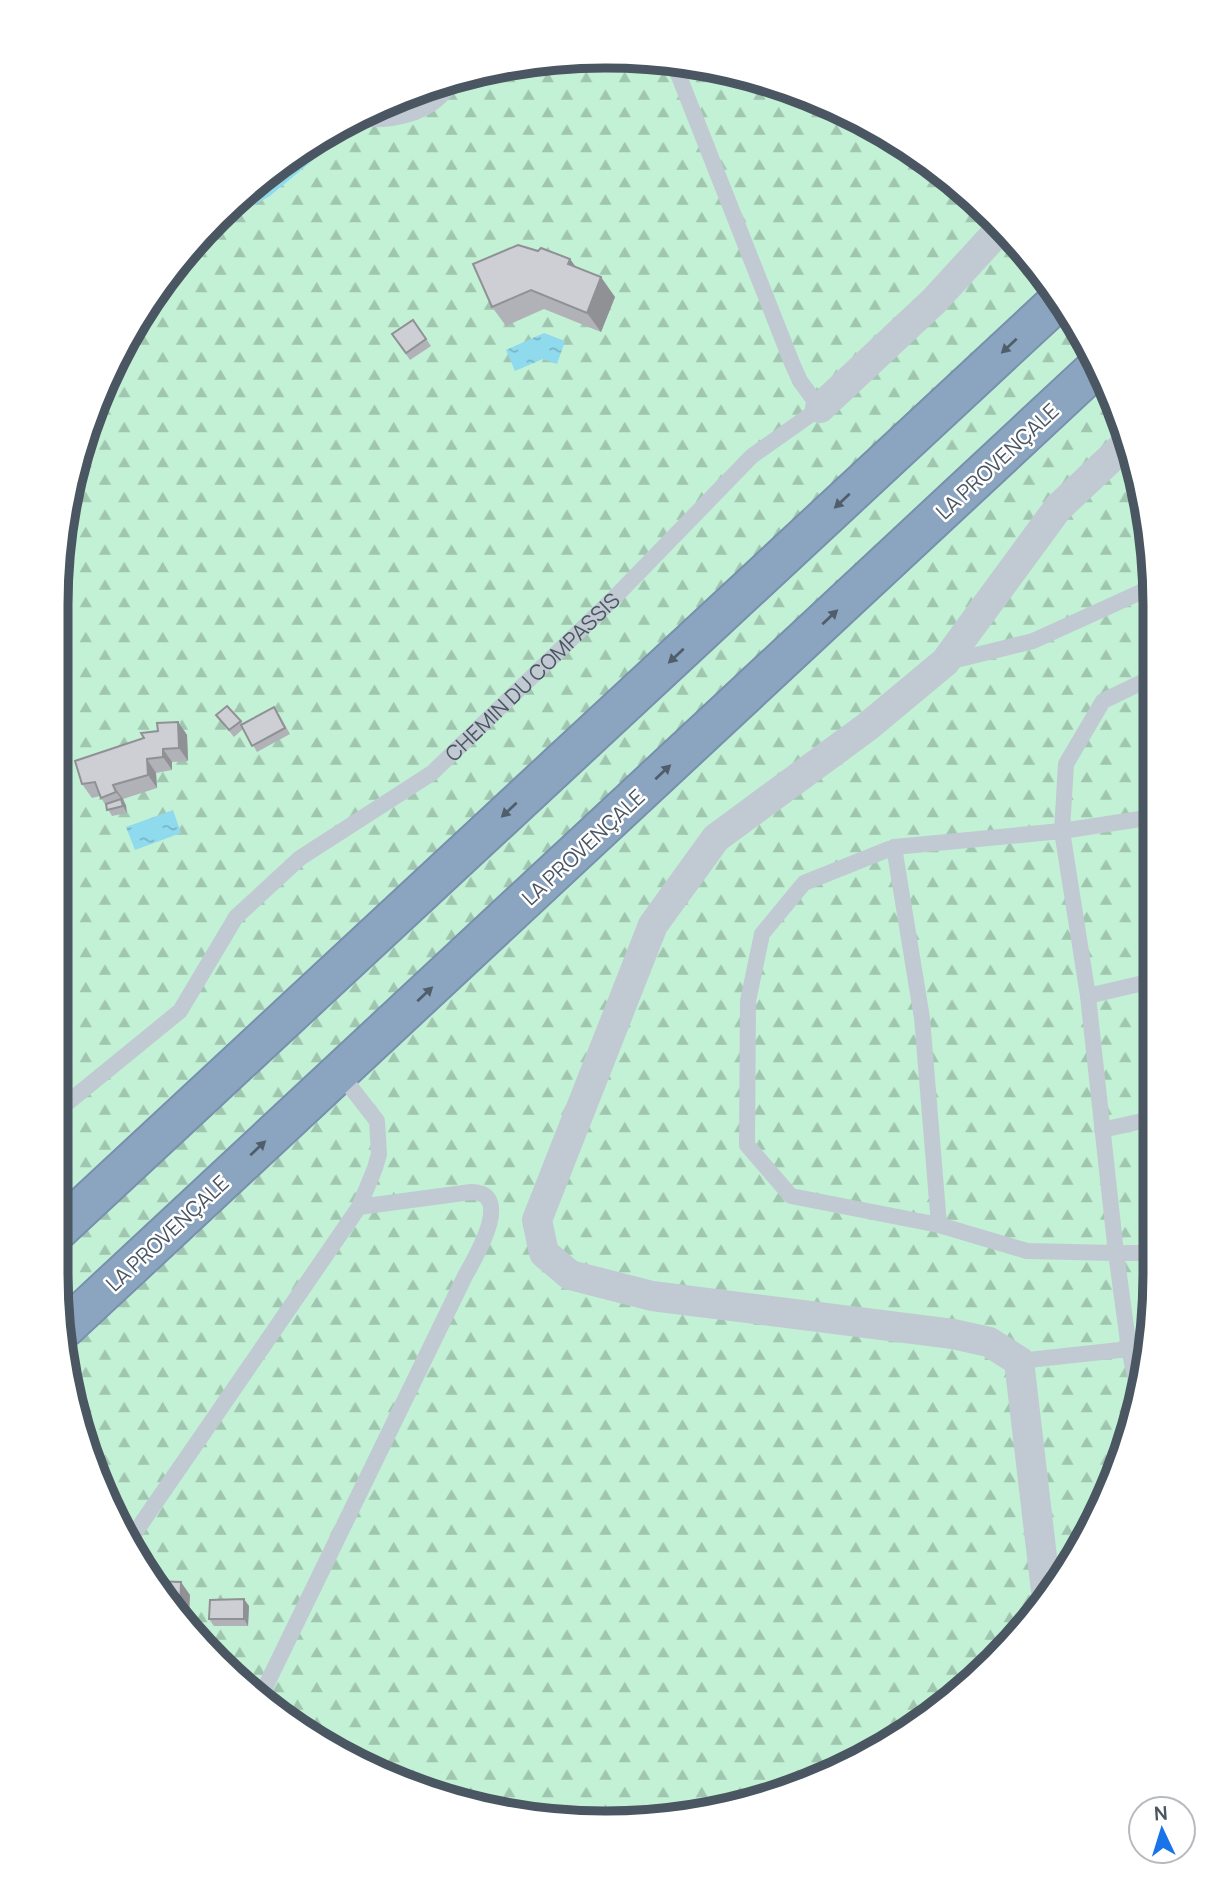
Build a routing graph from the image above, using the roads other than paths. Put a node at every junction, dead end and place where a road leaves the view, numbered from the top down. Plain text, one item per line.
1 (678, 73) edge
2 (444, 94) edge
3 (380, 118) edge
4 (995, 236) edge
5 (1052, 307) edge
6 (1090, 374) edge
7 (820, 408) junction
8 (1119, 450) edge
9 (1143, 591) edge
10 (945, 662) junction
11 (1143, 682) edge
12 (1143, 819) edge
13 (1062, 831) junction
14 (894, 847) junction
15 (1143, 983) edge
16 (1088, 996) junction
17 (339, 1072) junction
18 (68, 1102) edge
19 (1143, 1121) edge
20 (1102, 1130) junction
21 (359, 1208) junction
22 (68, 1221) edge
23 (939, 1225) junction
24 (1143, 1253) edge
25 (1116, 1254) junction
26 (71, 1323) edge
27 (1129, 1349) junction
28 (1137, 1350) edge
29 (1019, 1361) junction
30 (1134, 1370) edge
31 (135, 1533) edge
32 (1045, 1582) edge
33 (265, 1689) edge

1 - 7 lane
2 - 3 lane
4 - 7 street, CHEMIN DU COMPASSIS
5 -> 22 highway
17 -> 6 highway, LA PROVENÇALE
7 - 18 lane, CHEMIN DU COMPASSIS
8 - 10 street
9 - 10 lane
10 - 29 street
11 - 13 lane
12 - 13 lane
13 - 14 lane
13 - 16 lane
14 - 23 lane
14 - 23 lane
15 - 16 lane
16 - 20 lane
17 - 21 lane
26 -> 17 highway, LA PROVENÇALE
19 - 20 lane
20 - 25 lane
21 - 31 lane
21 - 33 lane
23 - 25 lane
24 - 25 lane
25 - 27 lane
27 - 28 lane
27 - 29 lane
27 - 30 lane
29 - 32 street

